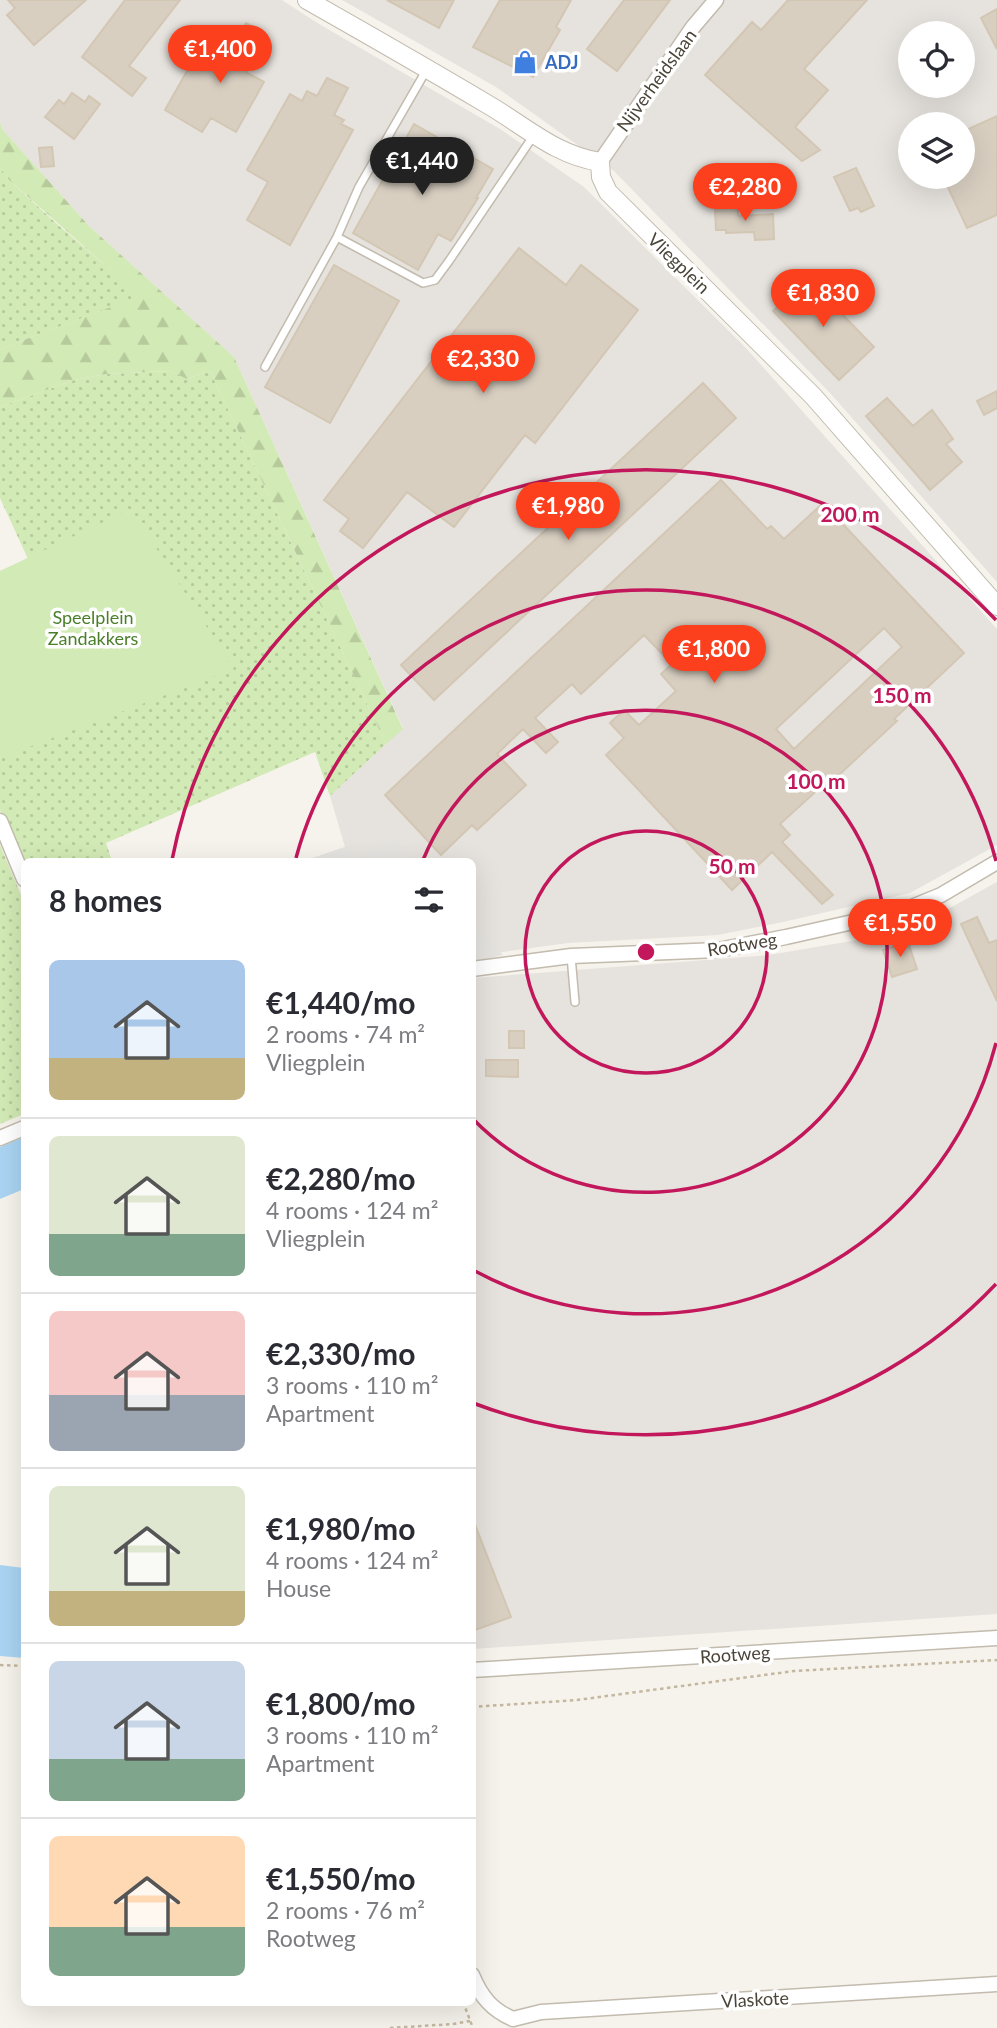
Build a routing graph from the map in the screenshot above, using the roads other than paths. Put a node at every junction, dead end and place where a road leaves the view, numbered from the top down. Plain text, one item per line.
1 (307, 0) edge
2 (716, 0) edge
3 (427, 68) junction
4 (534, 135) junction
5 (600, 162) junction
6 (338, 237) junction
7 (265, 367) dead end
8 (997, 606) edge
9 (0, 821) edge
10 (997, 862) edge
11 (21, 872) edge
12 (571, 956) junction
13 (476, 968) edge
14 (575, 1002) dead end
15 (21, 1129) edge
16 (0, 1138) edge
17 (997, 1638) edge
18 (476, 1670) edge
19 (476, 1983) edge
20 (997, 1984) edge
21 (511, 2024) edge

1 - 3 street
2 - 5 street, Nijverheidslaan
3 - 4 street
3 - 6 lane
4 - 5 street
4 - 6 lane
5 - 8 street, Vliegplein
6 - 7 lane
9 - 11 street
10 - 12 street, Rootweg
12 - 13 street, Rootweg
12 - 14 lane
15 - 16 street
17 - 18 street, Rootweg
19 - 21 street
20 - 21 street, Vlaskote

